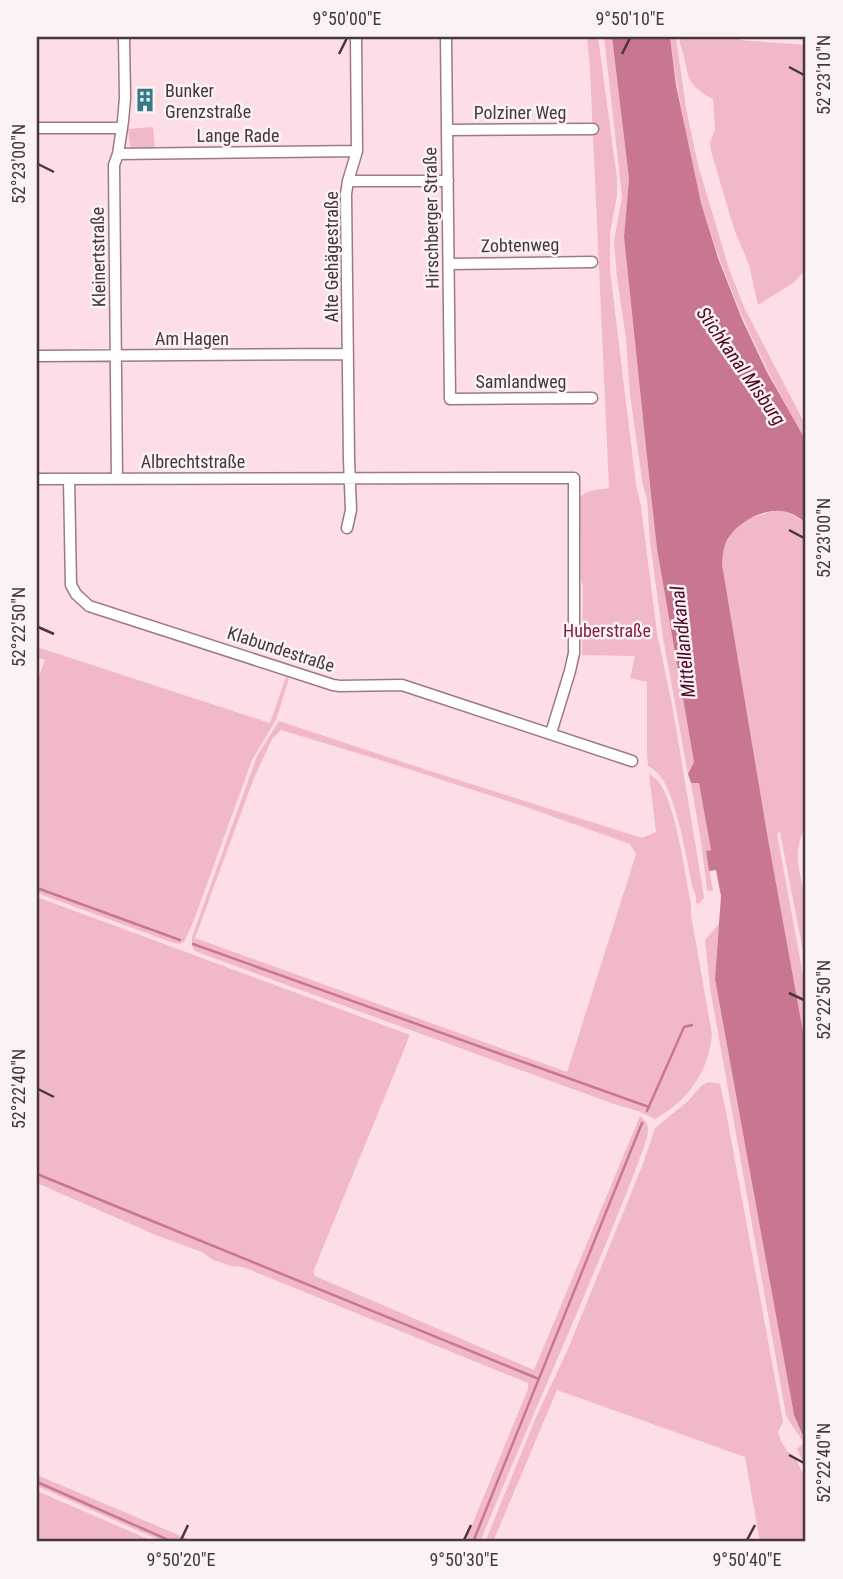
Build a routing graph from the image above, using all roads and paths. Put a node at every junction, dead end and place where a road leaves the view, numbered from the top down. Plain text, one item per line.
1 (124, 37) edge
2 (356, 37) edge
3 (446, 37) edge
4 (37, 128) edge
5 (122, 128) junction
6 (593, 129) dead end
7 (447, 130) junction
8 (357, 151) junction
9 (118, 154) junction
10 (348, 181) junction
11 (448, 181) junction
12 (592, 262) dead end
13 (449, 264) junction
14 (348, 354) junction
15 (37, 356) edge
16 (116, 356) junction
17 (592, 398) dead end
18 (450, 399) joint
19 (350, 478) junction
20 (37, 479) edge
21 (69, 479) junction
22 (117, 479) junction
23 (347, 528) dead end
24 (551, 733) junction
25 (632, 761) dead end

1 - 5 street, Kleinertstraße
2 - 8 street, Alte Gehägestraße
3 - 7 street, Hirschberger Straße
4 - 5 street
5 - 9 street, Kleinertstraße
6 - 7 street, Polziner Weg
7 - 11 street, Hirschberger Straße
8 - 9 street, Lange Rade
8 - 10 street, Alte Gehägestraße
9 - 16 street, Kleinertstraße
10 - 11 street
10 - 14 street, Alte Gehägestraße
11 - 13 street, Hirschberger Straße
12 - 13 street, Zobtenweg
13 - 18 street, Hirschberger Straße
14 - 16 street, Am Hagen
14 - 19 street, Alte Gehägestraße
15 - 16 street, Am Hagen
16 - 22 street, Kleinertstraße
17 - 18 street, Samlandweg
19 - 22 street, Albrechtstraße
19 - 23 street
19 - 24 street, Albrechtstraße
20 - 21 street, Albrechtstraße
21 - 22 street, Albrechtstraße
21 - 24 street, Klabundestraße
24 - 25 street, Klabundestraße

